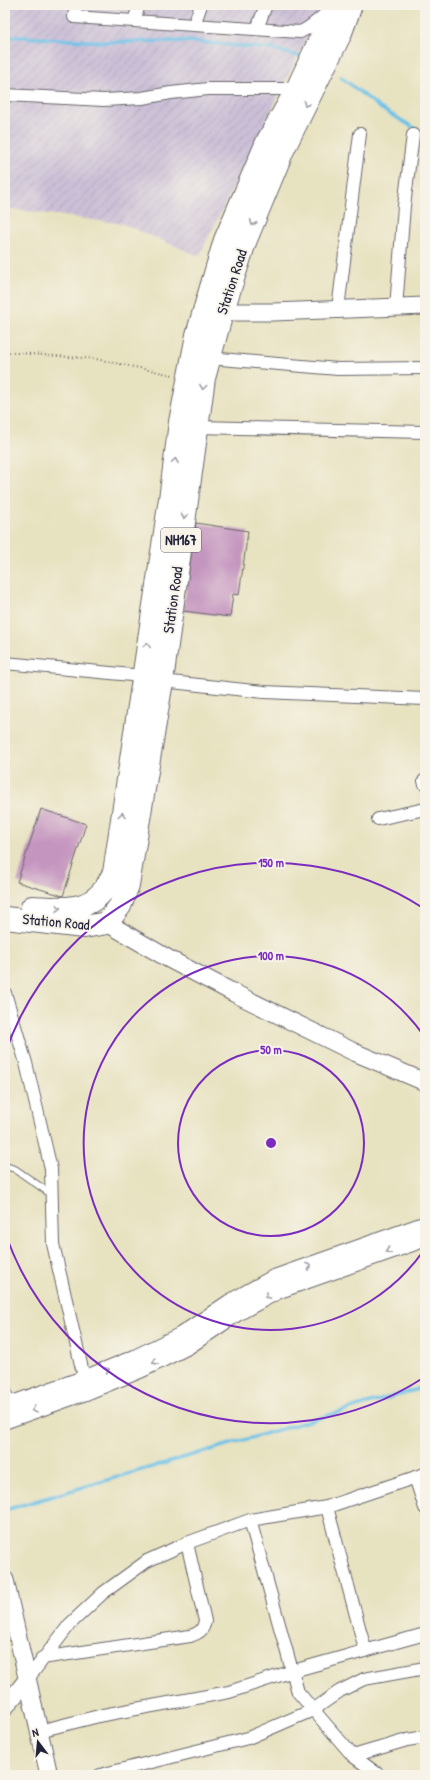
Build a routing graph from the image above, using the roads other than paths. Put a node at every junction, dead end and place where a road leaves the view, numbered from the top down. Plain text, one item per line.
1 (76, 5) edge
2 (139, 5) edge
3 (201, 5) edge
4 (266, 5) edge
5 (341, 6) edge
6 (134, 21) junction
7 (194, 25) junction
8 (257, 29) junction
9 (316, 66) junction
10 (297, 89) junction
11 (5, 95) edge
12 (360, 134) dead end
13 (413, 135) dead end
14 (425, 306) edge
15 (396, 308) junction
16 (338, 309) junction
17 (213, 312) junction
18 (210, 358) junction
19 (425, 368) edge
20 (198, 427) junction
21 (425, 432) edge
22 (5, 663) edge
23 (152, 679) junction
24 (425, 699) edge
25 (425, 809) edge
26 (378, 819) dead end
27 (8, 913) edge
28 (107, 923) junction
29 (5, 993) edge
30 (425, 1082) edge
31 (5, 1166) edge
32 (53, 1195) junction
33 (425, 1225) edge
34 (425, 1238) edge
35 (233, 1308) junction
36 (5, 1381) edge
37 (86, 1385) junction
38 (7, 1410) edge
39 (420, 1476) edge
40 (327, 1507) junction
41 (425, 1508) edge
42 (250, 1520) junction
43 (188, 1543) junction
44 (5, 1580) edge
45 (7, 1604) edge
46 (425, 1634) edge
47 (365, 1649) junction
48 (42, 1658) junction
49 (425, 1668) edge
50 (293, 1670) junction
51 (27, 1680) junction
52 (5, 1707) edge
53 (313, 1710) junction
54 (39, 1731) junction
55 (425, 1737) edge
56 (353, 1756) junction
57 (49, 1775) edge
58 (100, 1775) edge
59 (379, 1775) edge

1 - 6 street
2 - 6 street
3 - 7 street
4 - 8 street
5 - 8 street
5 - 9 highway, NH167
6 - 7 street
7 - 8 street
9 - 10 highway, Station Road / NH167
9 -> 17 highway, Station Road / NH167
10 - 11 street
10 - 17 highway, Station Road / NH167
12 - 16 street
13 - 15 street
14 - 15 main road
15 - 16 main road
16 - 17 main road
17 - 18 highway, Station Road / NH167
23 -> 17 highway, Station Road / NH167
18 - 19 street
18 -> 20 highway, Station Road / NH167
20 - 21 street
20 -> 23 highway, Station Road / NH167
22 - 23 street
23 - 24 street
27 -> 23 highway, Station Road / NH167
23 - 28 highway, Station Road / NH167
25 - 26 street
27 - 28 highway, Station Road / NH167
28 - 30 main road
29 - 32 street
31 - 32 lane
32 - 37 street
35 -> 33 main road
34 -> 35 main road
35 - 37 main road
36 - 38 lane
37 - 38 main road
39 - 40 street
39 - 41 street
40 - 42 street
40 - 47 street
42 - 43 street
42 - 50 street
43 - 48 street
43 - 48 street
44 - 45 main road
45 - 51 main road
46 - 47 street
47 - 50 street
48 - 51 street
49 - 53 street
50 - 53 street
50 - 54 street
51 - 52 main road
51 - 54 main road
53 - 56 street
53 - 58 street
54 - 57 main road
55 - 56 street
56 - 59 street

